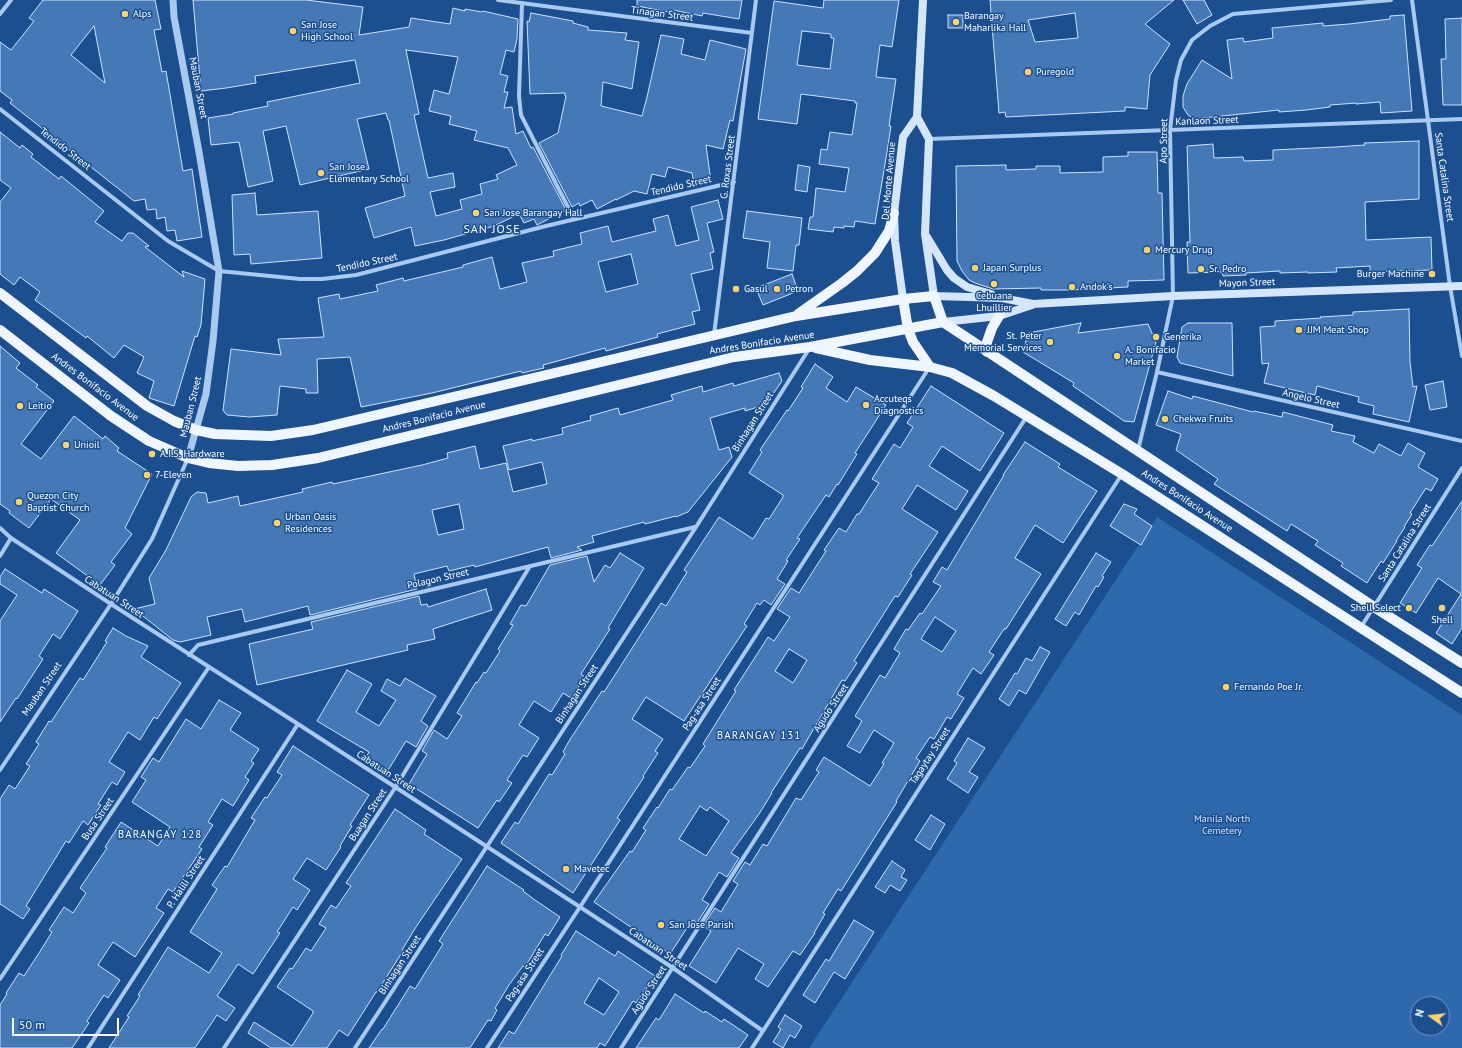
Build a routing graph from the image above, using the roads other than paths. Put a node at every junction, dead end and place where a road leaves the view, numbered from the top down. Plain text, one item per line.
1 (11, 0) edge
2 (173, 0) edge
3 (498, 0) edge
4 (756, 0) edge
5 (923, 0) edge
6 (1391, 0) edge
7 (1412, 0) edge
8 (522, 3) junction
9 (0, 14) edge
10 (752, 33) junction
11 (0, 109) edge
12 (917, 117) junction
13 (1462, 119) edge
14 (1428, 120) junction
15 (1170, 130) junction
16 (929, 139) junction
17 (734, 182) junction
18 (894, 213) junction
19 (574, 219) junction
20 (925, 234) junction
21 (219, 271) junction
22 (1450, 286) junction
23 (1462, 286) edge
24 (0, 293) edge
25 (934, 296) junction
26 (1173, 296) junction
27 (1002, 298) junction
28 (903, 299) junction
29 (1033, 304) junction
30 (796, 316) junction
31 (1000, 316) junction
32 (943, 322) junction
33 (908, 329) junction
34 (0, 330) edge
35 (714, 336) junction
36 (810, 347) junction
37 (987, 352) junction
38 (1462, 356) edge
39 (930, 367) junction
40 (1157, 372) junction
41 (1027, 416) junction
42 (196, 430) junction
43 (1462, 441) edge
44 (1138, 450) junction
45 (188, 458) junction
46 (1462, 468) edge
47 (1122, 474) junction
48 (696, 527) junction
49 (0, 528) edge
50 (11, 538) junction
51 (0, 556) edge
52 (530, 566) junction
53 (110, 604) junction
54 (1374, 607) junction
55 (1361, 628) junction
56 (189, 655) junction
57 (1462, 663) edge
58 (209, 667) junction
59 (1462, 693) edge
60 (298, 724) junction
61 (0, 770) edge
62 (395, 788) junction
63 (487, 846) junction
64 (580, 907) junction
65 (673, 968) junction
66 (0, 979) edge
67 (763, 1031) junction
68 (88, 1048) edge
69 (224, 1048) edge
70 (355, 1048) edge
71 (487, 1048) edge
72 (621, 1048) edge
73 (752, 1048) edge

1 - 9 street
2 - 21 street, Mauban Street
3 - 8 street, Tinagan Street
4 - 10 street, G. Roxas Street
5 - 12 main road
6 - 15 street, Apo Street
7 - 14 street, Santa Catalina Street
8 - 10 street, Tinagan Street
8 - 19 street
10 - 17 street, G. Roxas Street
11 - 21 street, Tendido Street
12 - 16 main road
12 - 18 main road, Del Monte Avenue
13 - 14 street, Kanlaon Street
14 - 15 street, Kanlaon Street
14 - 22 street, Santa Catalina Street
15 - 16 street, Kanlaon Street
15 - 26 street, Apo Street
16 - 20 main road
17 - 19 street, Tendido Street
17 - 35 street, G. Roxas Street
18 - 28 main road, Del Monte Avenue
18 - 30 main road
19 - 21 street, Tendido Street
20 - 25 main road
20 - 27 main road
21 - 42 street, Mauban Street
22 - 23 main road, Mayon Street
22 - 26 main road, Mayon Street
22 - 38 street, Santa Catalina Street
24 - 42 main road, Andres Bonifacio Avenue
25 - 27 main road, Mayon Street
25 - 28 main road, Andres Bonifacio Avenue
25 - 32 main road
26 - 29 main road, Mayon Street
26 - 40 street, Apo Street
27 - 29 main road, Mayon Street
28 - 30 main road, Andres Bonifacio Avenue
28 - 33 main road
29 - 31 main road, Mayon Street
30 - 35 main road, Andres Bonifacio Avenue
31 - 32 main road, Mayon Street
31 - 37 main road
32 - 33 main road, Andres Bonifacio Avenue
32 - 37 main road, Andres Bonifacio Avenue
33 - 36 main road, Andres Bonifacio Avenue
33 - 39 main road
34 - 45 main road, Andres Bonifacio Avenue
35 - 42 main road, Andres Bonifacio Avenue
36 - 39 main road, Andres Bonifacio Avenue
36 - 45 main road, Andres Bonifacio Avenue
36 - 48 street, Binhagan Street
37 - 44 main road, Andres Bonifacio Avenue
39 - 41 main road, Andres Bonifacio Avenue
39 - 64 street, Pag-asa Street
40 - 43 street, Angelo Street
40 - 44 street, Apo Street
41 - 47 main road, Andres Bonifacio Avenue
41 - 65 street, Agudo Street
42 - 45 street, Mauban Street
44 - 54 main road, Andres Bonifacio Avenue
45 - 53 street, Mauban Street
46 - 54 street, Santa Catalina Street
47 - 55 main road, Andres Bonifacio Avenue
47 - 67 street, Tagaytay Street
48 - 52 street, Polagon Street
48 - 63 street, Binhagan Street
49 - 50 street, Cabatuan Street
50 - 51 street
50 - 53 street, Cabatuan Street
52 - 56 street, Polagon Street
52 - 62 street, Buagan Street
53 - 56 street, Cabatuan Street
53 - 61 street, Mauban Street
54 - 55 street, Santa Catalina Street
54 - 57 main road, Andres Bonifacio Avenue
55 - 59 main road, Andres Bonifacio Avenue
56 - 58 street, Cabatuan Street
58 - 60 street, Cabatuan Street
58 - 66 street, Busa Street
60 - 62 street, Cabatuan Street
60 - 68 street, P. Halili Street
62 - 63 street, Cabatuan Street
62 - 69 street, Buagan Street
63 - 64 street, Cabatuan Street
63 - 70 street, Binhagan Street
64 - 65 street, Cabatuan Street
64 - 71 street, Pag-asa Street
65 - 67 street, Cabatuan Street
65 - 72 street, Agudo Street
67 - 73 street, Tagaytay Street

